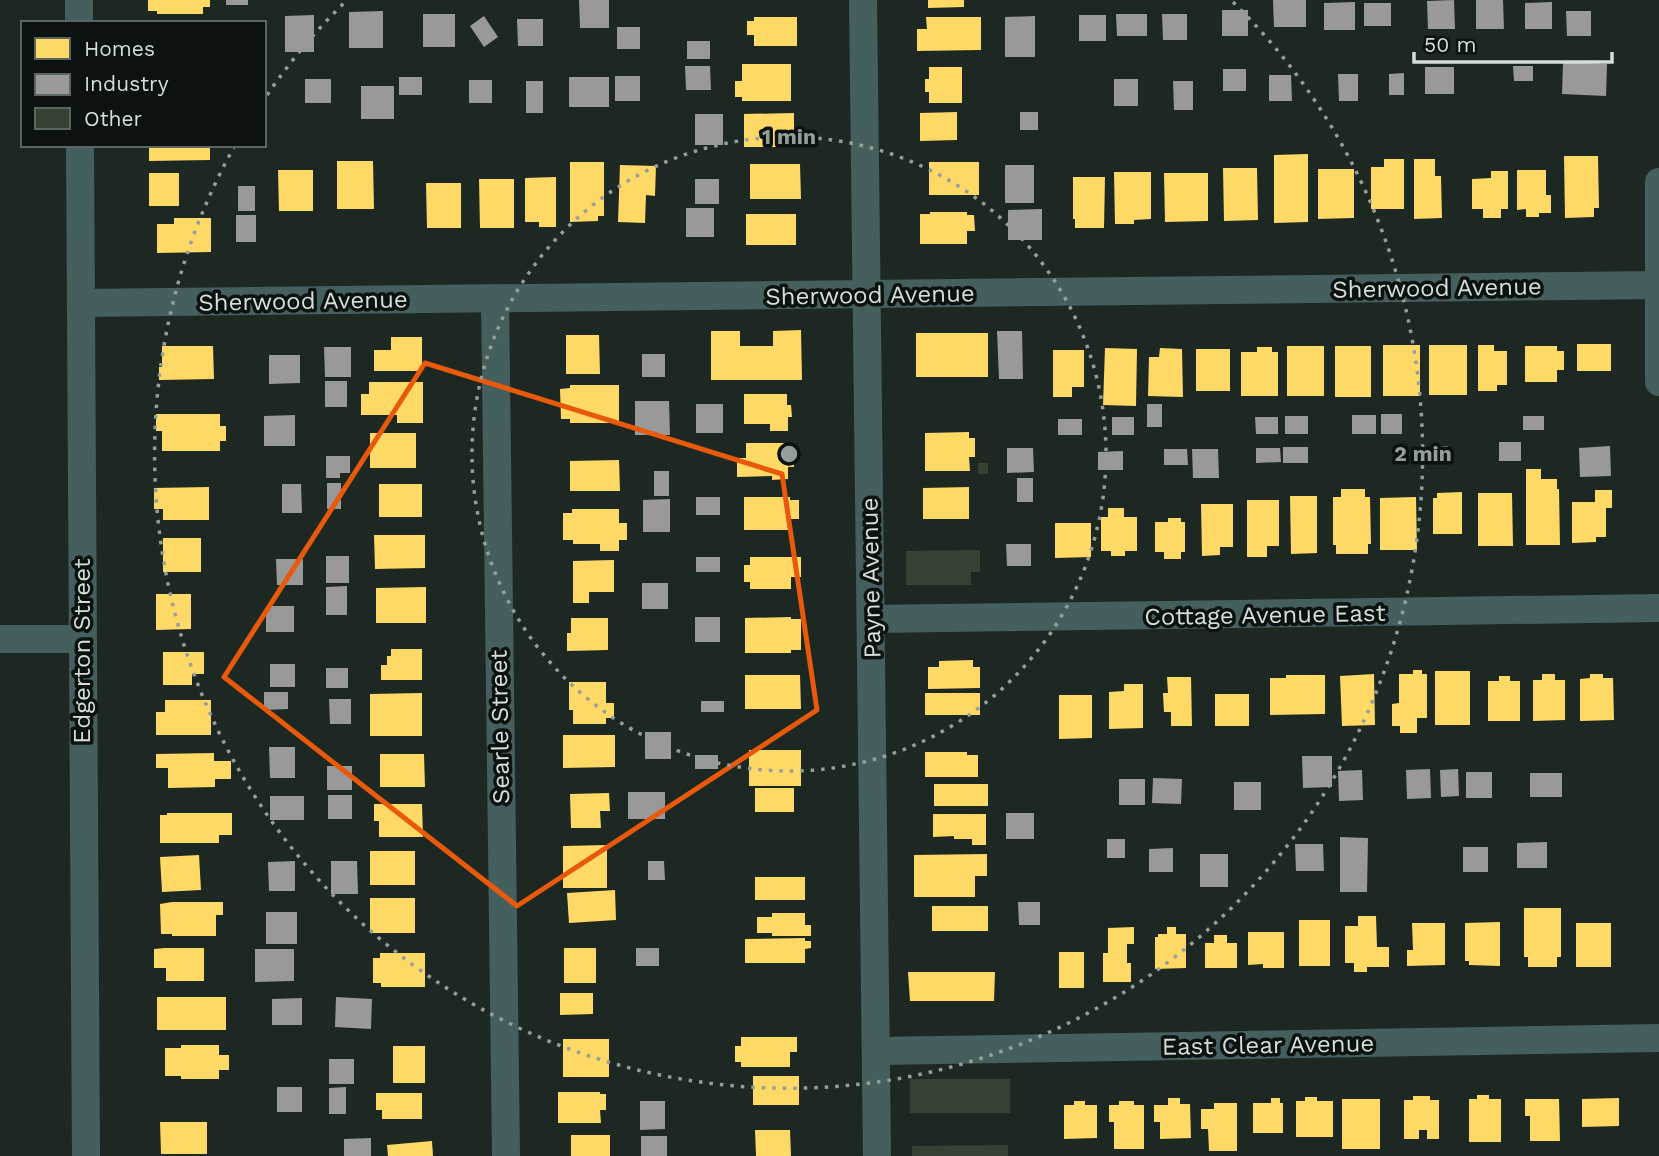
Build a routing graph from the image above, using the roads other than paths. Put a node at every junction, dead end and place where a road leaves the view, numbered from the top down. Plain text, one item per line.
1 (79, 0) edge
2 (863, 0) edge
3 (79, 21) edge
4 (80, 147) edge
5 (1659, 181) edge
6 (1659, 286) edge
7 (868, 295) junction
8 (495, 299) junction
9 (81, 303) junction
10 (1659, 382) edge
11 (1659, 608) edge
12 (871, 619) junction
13 (0, 639) edge
14 (82, 639) junction
15 (1659, 1038) edge
16 (877, 1051) junction
17 (86, 1156) edge
18 (506, 1156) edge
19 (877, 1156) edge

1 - 3 street
2 - 7 street, Payne Avenue
4 - 9 street, Edgerton Street
5 - 6 street
6 - 7 street, Sherwood Avenue
6 - 10 street
7 - 8 street, Sherwood Avenue
7 - 12 street, Payne Avenue
8 - 9 street, Sherwood Avenue
8 - 18 street, Searle Street
9 - 14 street, Edgerton Street
11 - 12 street, Cottage Avenue East
12 - 16 street, Payne Avenue
13 - 14 street
14 - 17 street, Edgerton Street
15 - 16 street, East Clear Avenue
16 - 19 street, Payne Avenue

